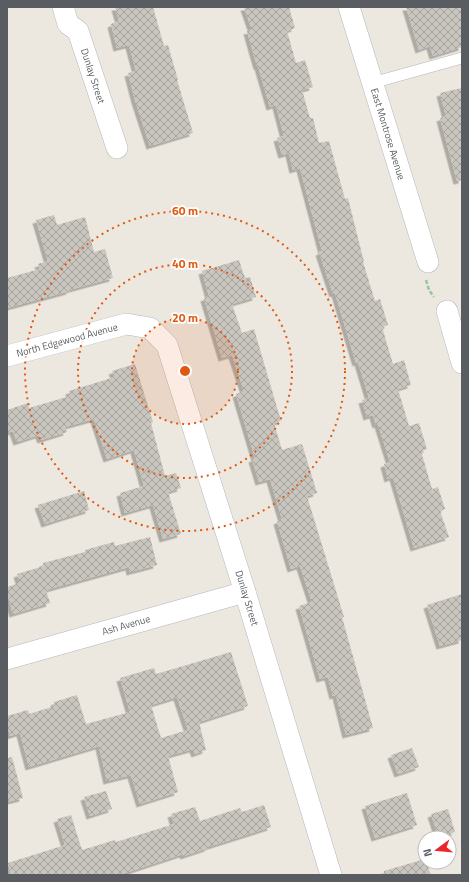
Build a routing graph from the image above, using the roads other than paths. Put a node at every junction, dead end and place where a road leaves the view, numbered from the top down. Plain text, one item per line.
1 (63, 7) edge
2 (348, 7) edge
3 (462, 58) edge
4 (372, 83) junction
5 (117, 148) dead end
6 (428, 262) road end
7 (447, 311) road end
8 (150, 328) joint
9 (7, 356) edge
10 (462, 363) edge
11 (245, 592) junction
12 (7, 659) edge
13 (329, 874) edge

1 - 5 street, Dunlay Street
2 - 4 street, East Montrose Avenue
3 - 4 lane
4 - 6 street, East Montrose Avenue
7 - 10 street
8 - 9 street, North Edgewood Avenue
8 - 11 street, Dunlay Street
11 - 12 street, Ash Avenue
11 - 13 street, Dunlay Street

